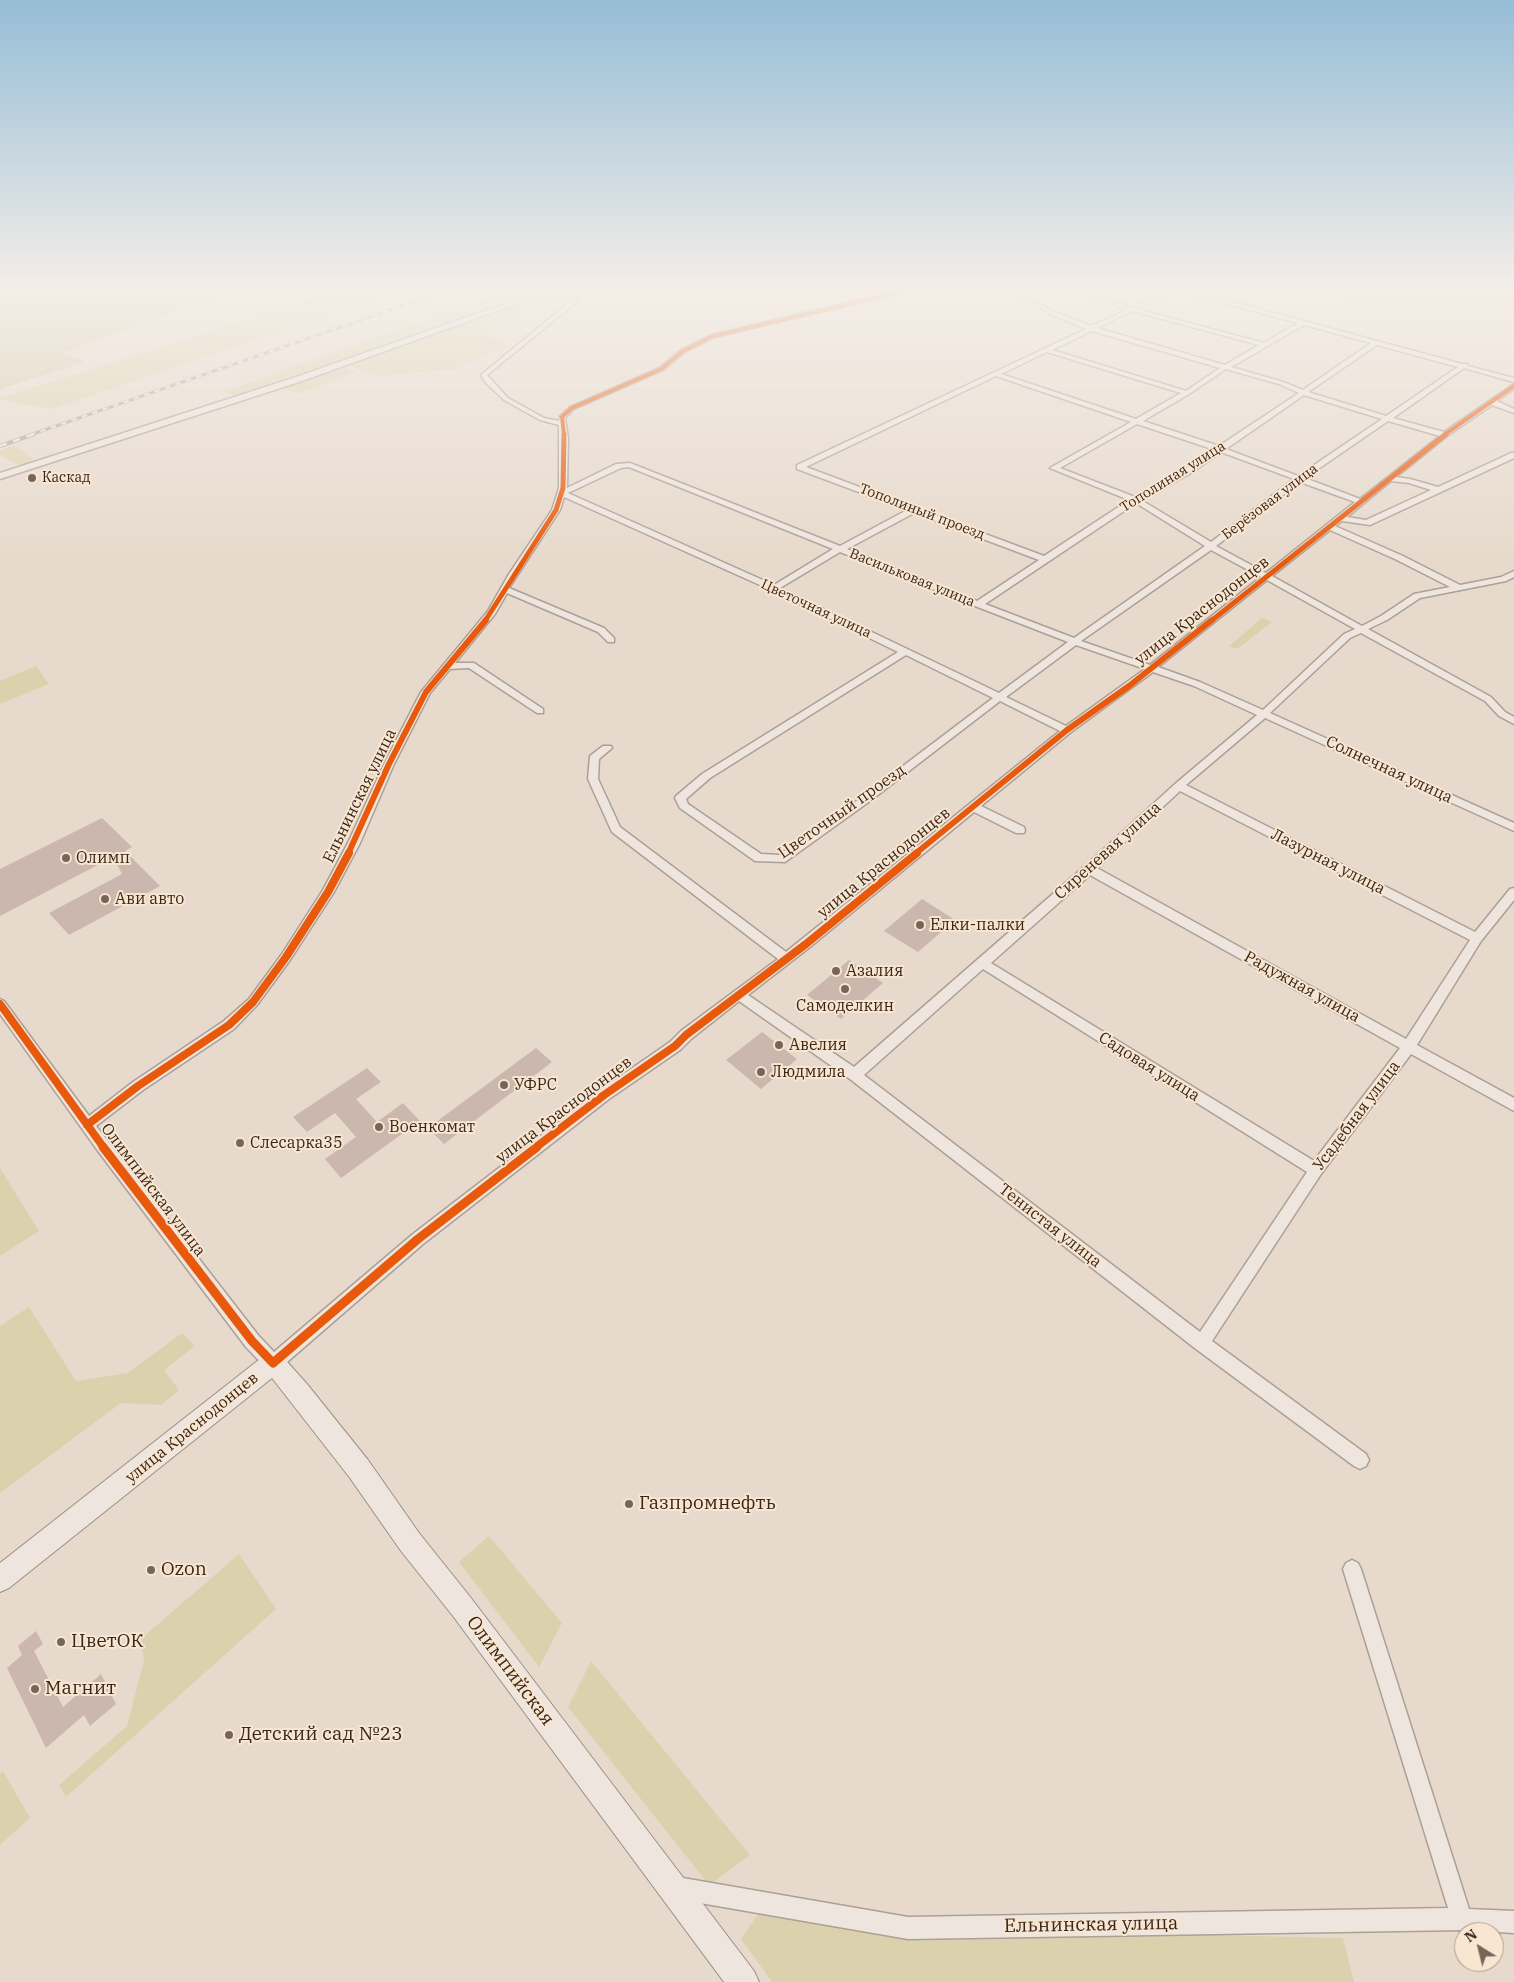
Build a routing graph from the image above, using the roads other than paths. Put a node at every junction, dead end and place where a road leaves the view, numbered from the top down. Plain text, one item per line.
1 (297, 379) edge
2 (486, 379) edge
3 (637, 379) edge
4 (984, 379) edge
5 (1013, 379) edge
6 (1144, 379) edge
7 (1207, 379) edge
8 (1264, 379) edge
9 (1322, 379) edge
10 (1446, 379) edge
11 (1514, 386) edge
12 (1305, 391) junction
13 (1188, 393) junction
14 (1492, 402) junction
15 (1514, 411) edge
16 (1391, 418) junction
17 (562, 420) junction
18 (1139, 420) junction
19 (1446, 435) junction
20 (1220, 449) junction
21 (1514, 455) edge
22 (0, 476) edge
23 (1300, 478) junction
24 (1390, 479) junction
25 (1438, 490) junction
26 (562, 493) junction
27 (1136, 500) junction
28 (1361, 502) junction
29 (915, 509) junction
30 (1341, 518) junction
31 (1330, 527) junction
32 (1211, 546) junction
33 (842, 549) junction
34 (1044, 559) junction
35 (1514, 574) edge
36 (1268, 578) junction
37 (774, 588) junction
38 (1459, 588) junction
39 (506, 590) junction
40 (978, 604) junction
41 (1360, 628) junction
42 (611, 640) dead end
43 (1075, 642) junction
44 (906, 651) junction
45 (446, 666) junction
46 (1151, 667) junction
47 (1000, 696) junction
48 (540, 710) dead end
49 (1265, 713) junction
50 (1514, 721) edge
51 (1067, 730) junction
52 (607, 748) dead end
53 (1179, 786) junction
54 (974, 807) junction
55 (1514, 827) edge
56 (1020, 830) dead end
57 (1089, 869) junction
58 (1514, 892) edge
59 (1477, 938) junction
60 (785, 958) junction
61 (982, 963) junction
62 (738, 995) junction
63 (0, 1004) edge
64 (1409, 1046) junction
65 (855, 1075) junction
66 (1514, 1105) edge
67 (87, 1125) junction
68 (1316, 1170) junction
69 (1202, 1343) junction
70 (273, 1363) junction
71 (1360, 1460) dead end
72 (1352, 1569) dead end
73 (0, 1579) edge
74 (672, 1887) junction
75 (1462, 1919) junction
76 (1514, 1922) edge
77 (743, 1982) edge

1 - 22 street
2 - 17 street
3 - 17 street
4 - 29 street, Тополиный проезд
5 - 18 street
6 - 13 street
7 - 13 street
8 - 12 street
9 - 12 street, Тополиная улица
10 - 16 street, Берёзовая улица
11 - 14 street, улица Краснодонцев
12 - 16 street
12 - 20 street, Тополиная улица
13 - 18 street
14 - 15 street
14 - 19 street, улица Краснодонцев
16 - 19 street
16 - 23 street, Берёзовая улица
17 - 26 street, Ельнинская улица
18 - 20 street
18 - 27 street
19 - 24 street, улица Краснодонцев
20 - 23 street
20 - 27 street, Тополиная улица
21 - 25 street
23 - 28 street
23 - 32 street, Берёзовая улица
24 - 25 street
24 - 28 street, улица Краснодонцев
25 - 30 street
26 - 33 street, Васильковая улица
26 - 37 street, Цветочная улица
26 - 39 street, Ельнинская улица
27 - 32 street
27 - 34 street, Тополиная улица
28 - 30 street, улица Краснодонцев
29 - 33 street
29 - 34 street, Тополиный проезд
30 - 31 street, улица Краснодонцев
31 - 36 street, улица Краснодонцев
31 - 38 street
32 - 36 street
32 - 43 street, Берёзовая улица
33 - 37 street
33 - 40 street, Васильковая улица
34 - 40 street, Тополиная улица
35 - 38 street, Сиреневая улица
36 - 41 street
36 - 46 street, улица Краснодонцев
37 - 44 street, Цветочная улица
38 - 41 street, Сиреневая улица
39 - 42 street
39 - 45 street, Ельнинская улица
40 - 43 street, Васильковая улица
41 - 49 street, Сиреневая улица
41 - 50 street
43 - 46 street, Васильковая улица
43 - 47 street, Цветочный проезд
44 - 47 street, Цветочная улица
44 - 47 street, Цветочный проезд
45 - 48 street
45 - 67 street, Ельнинская улица
46 - 49 street, Васильковая улица
46 - 51 street, улица Краснодонцев
47 - 51 street, Цветочная улица
49 - 53 street, Сиреневая улица
49 - 55 street, Солнечная улица
51 - 54 street, улица Краснодонцев
52 - 60 street
53 - 57 street, Сиреневая улица
53 - 59 street, Лазурная улица
54 - 56 street
54 - 60 street, улица Краснодонцев
57 - 61 street, Сиреневая улица
57 - 64 street, Радужная улица
58 - 59 street, Усадебная улица
59 - 64 street, Усадебная улица
60 - 62 street, улица Краснодонцев
61 - 65 street, Сиреневая улица
61 - 68 street, Садовая улица
62 - 65 street, Тенистая улица
62 - 70 street, улица Краснодонцев
63 - 67 street, Олимпийская улица
64 - 66 street, Радужная улица
64 - 68 street, Усадебная улица
65 - 69 street, Тенистая улица
67 - 70 street, Олимпийская улица
68 - 69 street, Усадебная улица
69 - 71 street, Тенистая улица
70 - 73 main road, улица Краснодонцев
70 - 74 main road, Олимпийская
72 - 75 street
74 - 75 street, Ельнинская улица
74 - 77 main road, Олимпийская
75 - 76 street, Ельнинская улица

